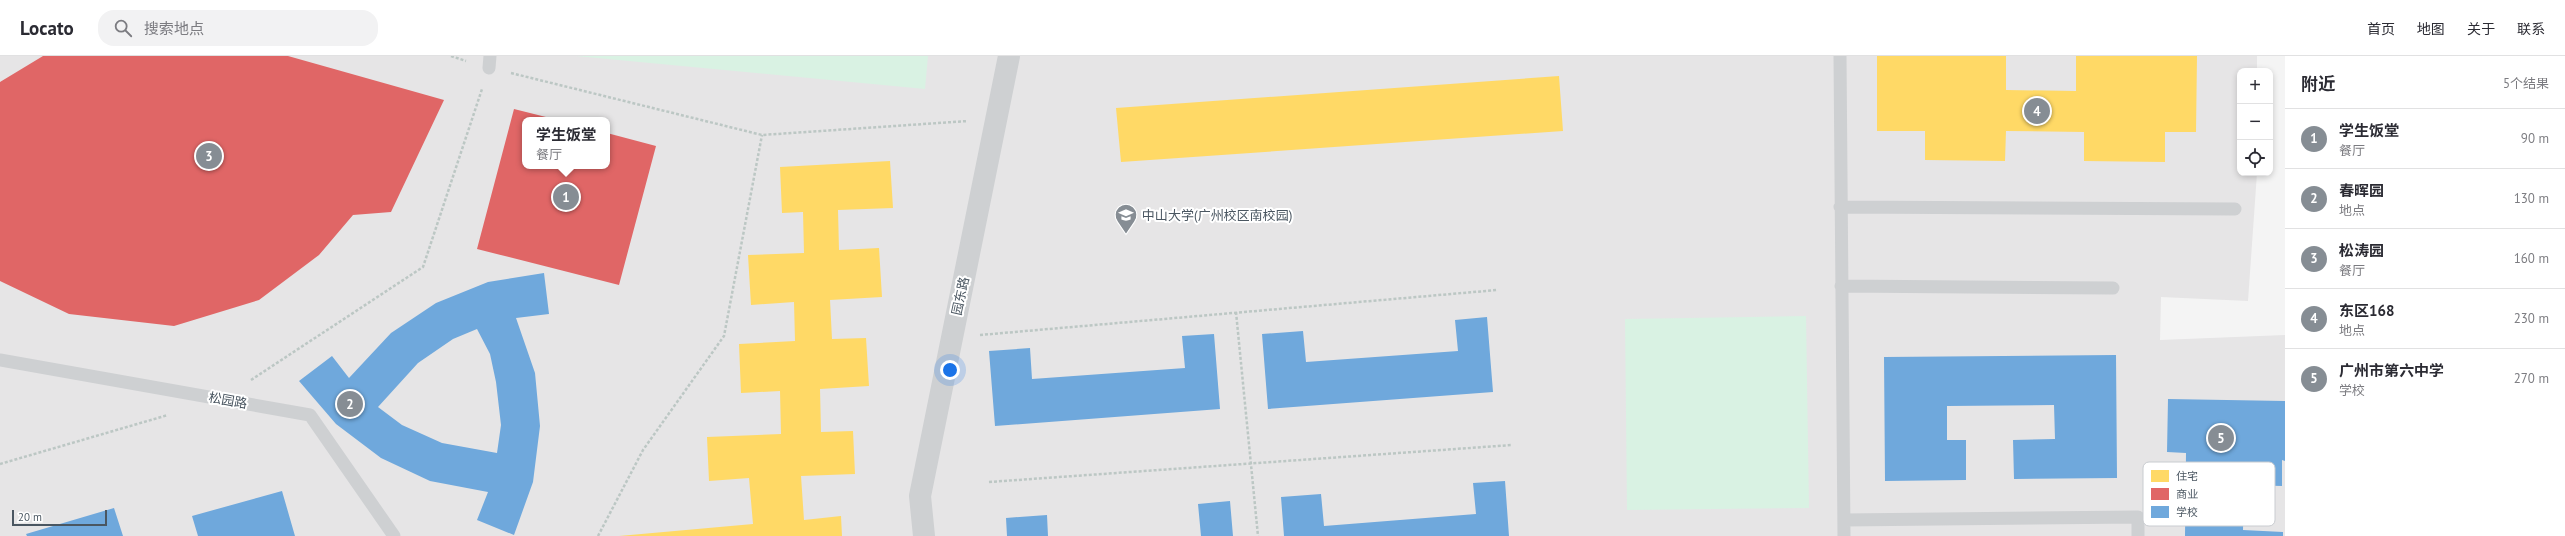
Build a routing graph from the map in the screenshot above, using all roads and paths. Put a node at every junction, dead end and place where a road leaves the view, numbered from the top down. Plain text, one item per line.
1 (451, 56) edge
2 (1009, 56) edge
3 (1840, 56) edge
4 (490, 62) edge
5 (996, 120) junction
6 (762, 135) junction
7 (1840, 207) junction
8 (2235, 209) dead end
9 (1841, 286) junction
10 (2113, 288) dead end
11 (1497, 290) dead end
12 (1236, 312) junction
13 (951, 336) junction
14 (0, 360) edge
15 (221, 399) junction
16 (175, 413) dead end
17 (1512, 445) dead end
18 (1251, 463) junction
19 (0, 464) edge
20 (989, 482) dead end
21 (1844, 520) junction
22 (394, 536) edge
23 (598, 536) edge
24 (924, 536) edge
25 (1258, 536) edge
26 (1844, 536) edge
27 (2138, 536) edge

1 - 4 path
2 - 5 street, 园东路
3 - 7 lane
4 - 6 path
4 - 15 path
5 - 6 path
5 - 13 street, 园东路
6 - 23 path
7 - 8 lane
7 - 9 lane
9 - 10 lane
9 - 21 lane
11 - 12 path
12 - 13 path
12 - 18 path
13 - 24 street, 园东路
14 - 15 lane, 松园路
15 - 22 lane, 松园路
16 - 19 path
17 - 18 path
18 - 20 path
18 - 25 path
21 - 26 lane
21 - 27 lane

